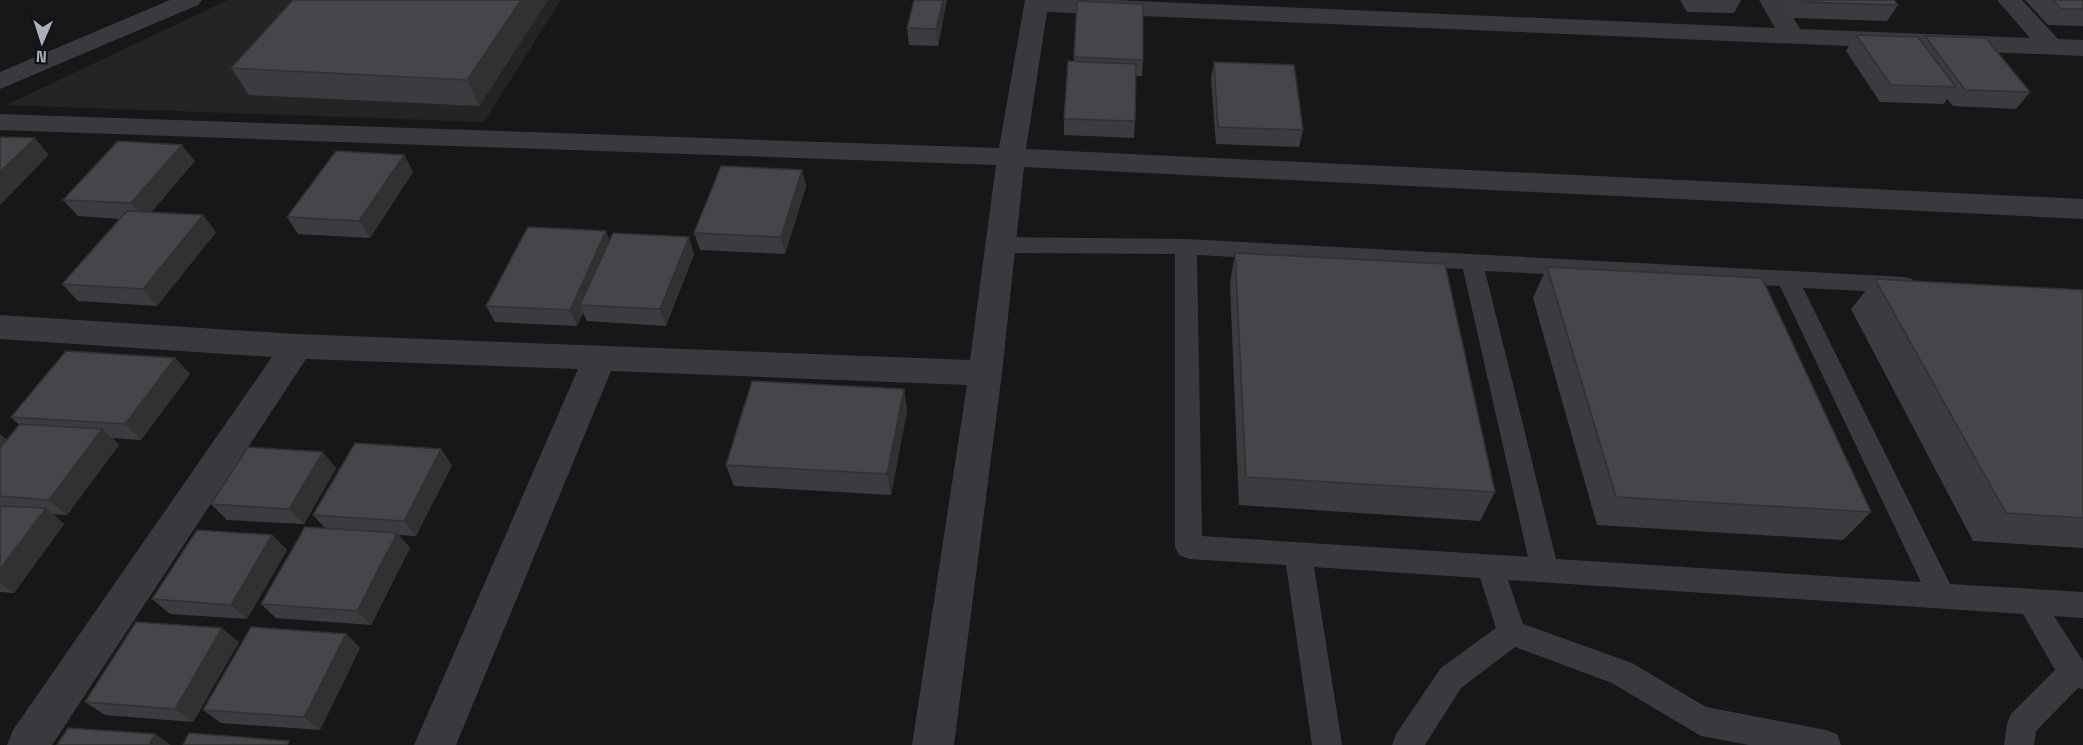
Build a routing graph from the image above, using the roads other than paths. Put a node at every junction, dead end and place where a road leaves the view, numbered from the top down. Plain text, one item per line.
1 (190, 0) edge
2 (1531, 0) edge
3 (1771, 0) edge
4 (2009, 0) edge
5 (1037, 2) edge
6 (1315, 8) edge
7 (1540, 23) junction
8 (1791, 34) junction
9 (2050, 46) junction
10 (2083, 48) edge
11 (0, 81) edge
12 (0, 122) edge
13 (1011, 157) junction
14 (2083, 209) edge
15 (1002, 244) junction
16 (1186, 248) junction
17 (1473, 262) junction
18 (1788, 279) junction
19 (1929, 286) edge
20 (0, 327) edge
21 (297, 346) junction
22 (599, 359) junction
23 (985, 373) junction
24 (1298, 554) junction
25 (1490, 567) junction
26 (1545, 570) junction
27 (1942, 596) junction
28 (2031, 602) junction
29 (2083, 605) edge
30 (1512, 633) junction
31 (2078, 674) edge
32 (28, 745) edge
33 (435, 745) edge
34 (933, 745) edge
35 (1327, 745) edge
36 (1407, 745) edge
37 (1826, 745) edge
38 (2019, 745) edge

1 - 11 street
2 - 7 street
3 - 8 street
4 - 9 street
5 - 6 street
5 - 13 street
6 - 7 street
7 - 8 street
8 - 9 street
9 - 10 street
12 - 13 street
13 - 14 street
13 - 15 street
15 - 16 lane
15 - 23 street
16 - 17 lane
16 - 24 lane
17 - 18 lane
17 - 26 lane
18 - 19 lane
18 - 27 lane
20 - 21 street
21 - 22 street
21 - 32 street
22 - 23 street
22 - 33 street
23 - 34 street
24 - 25 lane
24 - 35 lane
25 - 26 lane
25 - 30 lane
26 - 27 lane
27 - 28 lane
28 - 29 lane
28 - 31 lane
30 - 36 lane
30 - 37 lane
31 - 38 lane

